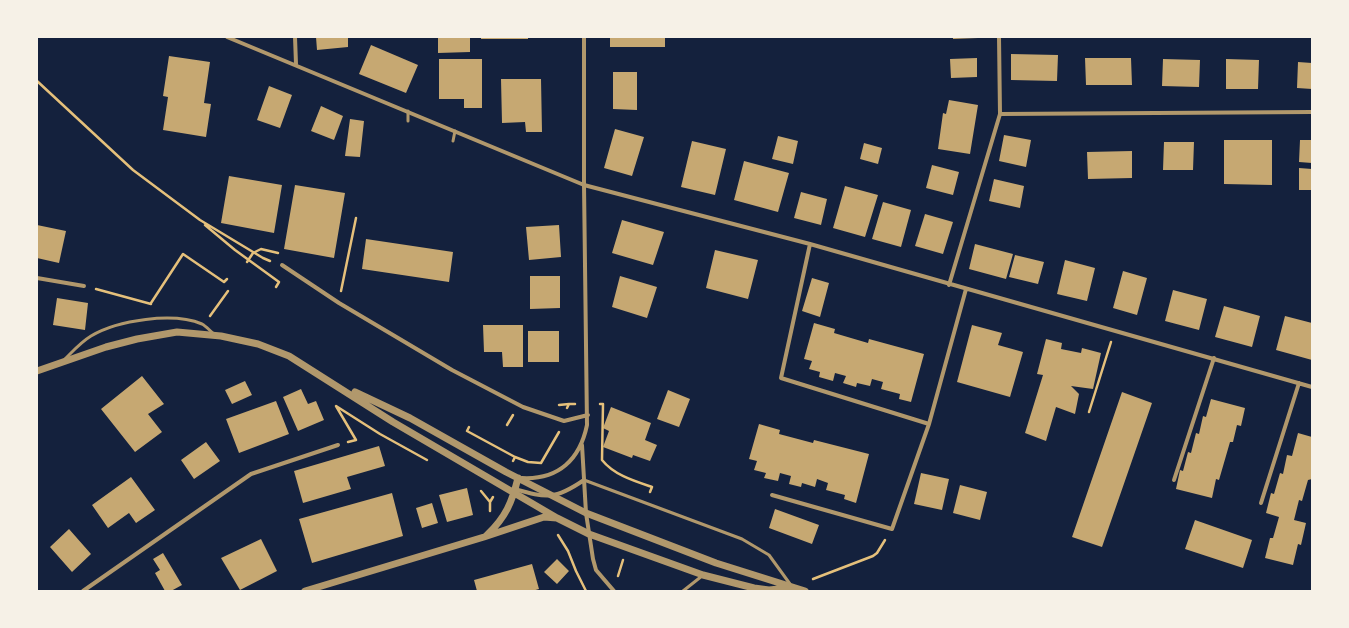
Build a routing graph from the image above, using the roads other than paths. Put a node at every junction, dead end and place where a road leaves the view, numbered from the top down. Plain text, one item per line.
1 (227, 37) edge
2 (295, 37) edge
3 (584, 37) edge
4 (999, 37) edge
5 (296, 64) junction
6 (408, 111) junction
7 (1312, 112) edge
8 (1000, 114) junction
9 (408, 121) dead end
10 (455, 130) junction
11 (453, 141) dead end
12 (584, 185) junction
13 (810, 244) junction
14 (282, 265) road end
15 (37, 278) edge
16 (949, 285) junction
17 (84, 286) road end
18 (966, 289) junction
19 (215, 336) junction
20 (1214, 358) junction
21 (64, 360) junction
22 (37, 371) edge
23 (334, 383) junction
24 (1299, 383) junction
25 (1312, 387) edge
26 (588, 415) junction
27 (929, 424) junction
28 (582, 444) junction
29 (338, 445) road end
30 (518, 478) junction
31 (584, 480) junction
32 (1174, 480) dead end
33 (514, 491) junction
34 (772, 495) dead end
35 (554, 496) junction
36 (1261, 503) dead end
37 (586, 513) junction
38 (557, 518) junction
39 (589, 534) junction
40 (484, 537) junction
41 (702, 575) junction
42 (792, 587) junction
43 (83, 591) edge
44 (305, 591) edge
45 (614, 591) edge
46 (684, 591) edge
47 (805, 591) edge

1 - 5 street
2 - 5 street
3 - 12 street
4 - 8 street
5 - 6 street
6 - 9 lane
6 - 10 street
7 - 8 street
8 - 16 street
10 - 11 lane
10 - 12 street
12 - 13 street
12 - 26 street
13 - 16 street
13 - 27 street
14 - 26 street
15 - 17 street
16 - 18 street
18 - 20 street
18 - 27 street
19 - 21 street
19 - 21 lane
19 - 23 street
20 - 24 street
20 - 32 street
21 - 22 street
23 - 30 street
23 - 33 street
24 - 25 street
24 - 36 street
26 - 28 street
27 - 34 street
28 - 30 street
28 - 31 street
29 - 43 street
30 - 33 street
30 - 35 street
31 - 35 street
31 - 37 street
31 - 42 lane
33 - 35 street
33 - 38 street
33 - 40 street
35 - 37 street
37 - 39 street
37 - 42 street
38 - 39 street
38 - 40 street
39 - 41 street
39 - 45 street
40 - 44 street
41 - 42 street
41 - 46 lane
42 - 47 street

